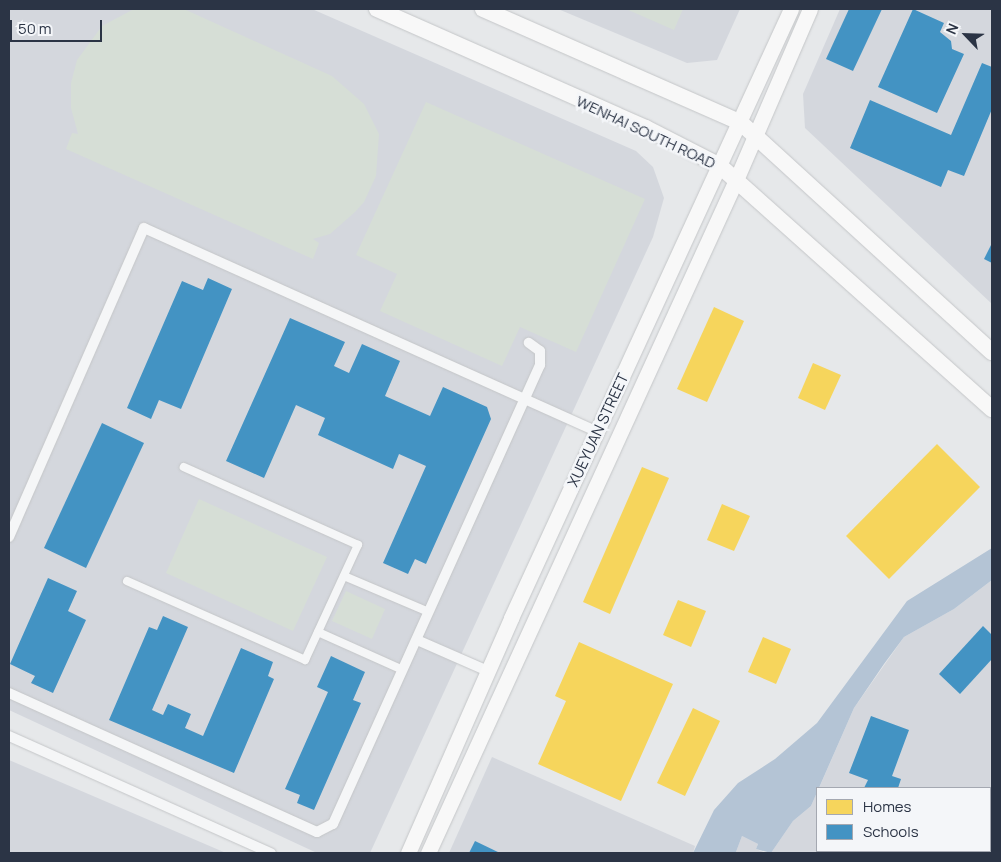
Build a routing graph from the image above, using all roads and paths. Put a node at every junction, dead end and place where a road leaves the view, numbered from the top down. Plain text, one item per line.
1 (377, 9) edge
2 (483, 9) edge
3 (791, 9) edge
4 (810, 9) edge
5 (741, 123) junction
6 (755, 136) junction
7 (720, 166) junction
8 (736, 180) junction
9 (529, 343) dead end
10 (992, 352) edge
11 (525, 400) junction
12 (992, 409) edge
13 (597, 432) junction
14 (184, 467) dead end
15 (9, 537) edge
16 (344, 576) junction
17 (127, 581) dead end
18 (429, 612) junction
19 (318, 632) junction
20 (417, 640) junction
21 (403, 670) junction
22 (488, 671) junction
23 (9, 693) edge
24 (9, 736) edge
25 (270, 853) edge
26 (408, 853) edge
27 (428, 853) edge

1 - 7 main road, WENHAI SOUTH ROAD
2 - 5 main road
3 - 5 main road, XUEYUAN STREET
4 - 6 main road
5 - 6 main road
5 - 7 main road, XUEYUAN STREET
6 - 8 main road
6 - 10 main road
7 - 8 main road, WENHAI SOUTH ROAD
7 - 13 main road, XUEYUAN STREET
8 - 12 main road, WENHAI SOUTH ROAD
8 - 27 main road
9 - 11 street
11 - 13 street
11 - 15 street
11 - 18 street
13 - 22 main road, XUEYUAN STREET
14 - 16 street
16 - 18 street
16 - 19 street
17 - 19 street
18 - 20 street
19 - 21 street
20 - 21 street
20 - 22 street
21 - 23 street
22 - 26 main road, XUEYUAN STREET
24 - 25 street

